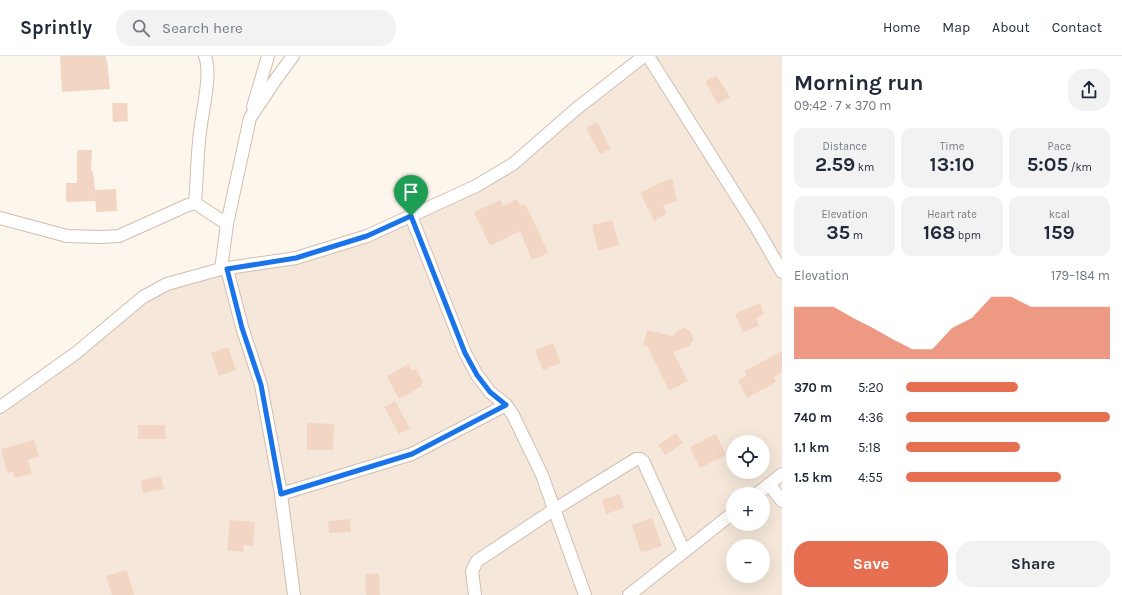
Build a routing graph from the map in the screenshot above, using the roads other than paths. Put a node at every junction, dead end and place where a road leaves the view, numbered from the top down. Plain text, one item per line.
1 (205, 56) edge
2 (268, 56) edge
3 (293, 56) edge
4 (644, 56) edge
5 (648, 56) edge
6 (250, 118) junction
7 (195, 203) junction
8 (411, 216) junction
9 (0, 218) edge
10 (227, 224) junction
11 (224, 269) junction
12 (782, 272) edge
13 (506, 405) junction
14 (0, 407) edge
15 (782, 474) edge
16 (769, 484) junction
17 (765, 487) edge
18 (281, 494) junction
19 (782, 501) edge
20 (555, 509) junction
21 (726, 518) edge
22 (684, 551) junction
23 (294, 595) edge
24 (475, 595) edge
25 (585, 595) edge
26 (629, 595) edge

1 - 7 street
2 - 6 street
3 - 6 street
4 - 8 street
5 - 12 street
6 - 10 street
7 - 9 street
7 - 10 street
8 - 11 street
8 - 13 street
10 - 11 street
11 - 14 street
11 - 18 street
13 - 18 street
13 - 20 street
15 - 16 street
16 - 17 street
16 - 19 street
18 - 23 street
20 - 22 street
20 - 24 street
20 - 25 street
21 - 22 street
22 - 26 street

